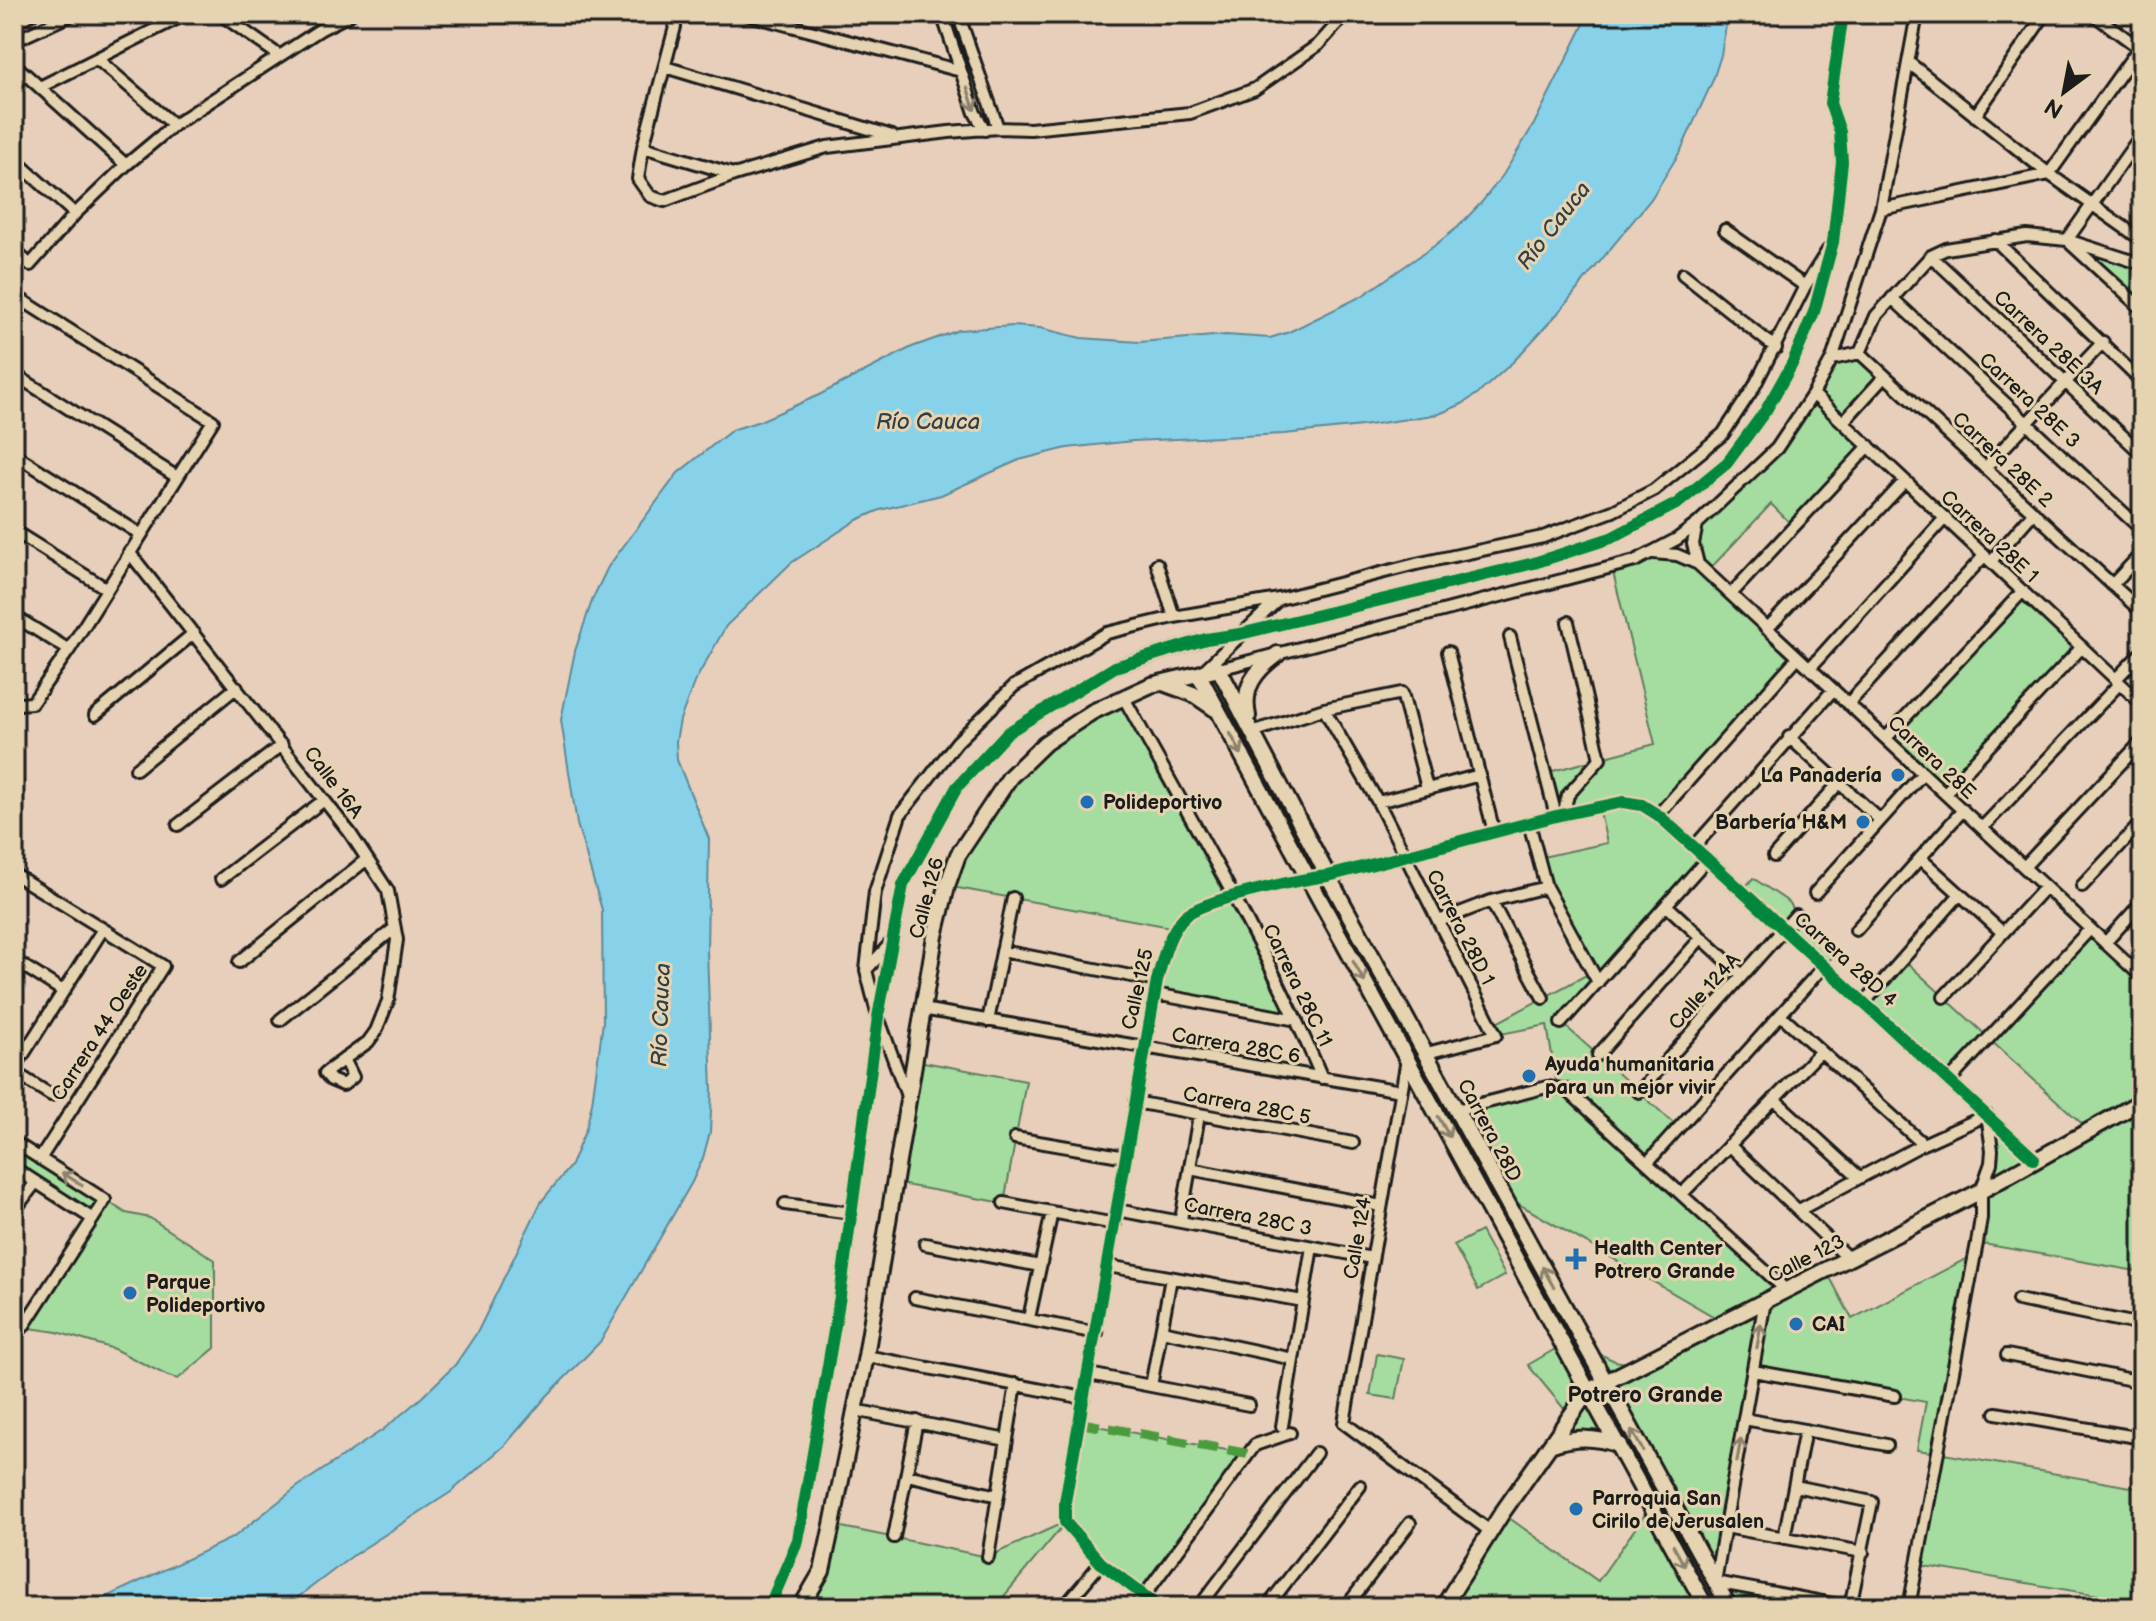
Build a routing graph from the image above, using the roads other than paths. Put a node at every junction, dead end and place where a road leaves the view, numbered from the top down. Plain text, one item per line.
1 (32, 14) edge
2 (73, 14) edge
3 (186, 14) edge
4 (220, 14) edge
5 (674, 14) edge
6 (746, 14) edge
7 (942, 14) edge
8 (958, 14) edge
9 (1346, 14) edge
10 (1843, 14) edge
11 (1917, 14) edge
12 (2045, 14) edge
13 (2093, 14) edge
14 (343, 15) edge
15 (14, 22) edge
16 (14, 41) edge
17 (2140, 49) edge
18 (280, 56) junction
19 (97, 59) junction
20 (1908, 62) junction
21 (14, 64) edge
22 (665, 67) junction
23 (961, 71) junction
24 (40, 87) junction
25 (1975, 116) junction
26 (174, 125) junction
27 (998, 128) junction
28 (985, 130) junction
29 (2142, 134) edge
30 (899, 138) junction
31 (643, 147) junction
32 (14, 159) edge
33 (126, 165) junction
34 (2049, 174) junction
35 (734, 175) junction
36 (2091, 204) junction
37 (1881, 209) junction
38 (75, 214) junction
39 (1725, 230) dead end
40 (1995, 240) junction
41 (2067, 240) junction
42 (2142, 240) edge
43 (1833, 242) junction
44 (14, 250) edge
45 (1931, 256) junction
46 (2142, 264) edge
47 (1683, 274) dead end
48 (1805, 286) junction
49 (14, 295) edge
50 (1892, 298) junction
51 (2142, 309) edge
52 (2103, 342) junction
53 (1776, 348) junction
54 (1860, 353) junction
55 (1832, 359) junction
56 (14, 374) edge
57 (1885, 376) junction
58 (2065, 382) junction
59 (2142, 382) edge
60 (1813, 394) junction
61 (1843, 422) junction
62 (2027, 422) junction
63 (1869, 446) junction
64 (14, 454) edge
65 (2142, 454) edge
66 (1985, 468) junction
67 (177, 477) junction
68 (1905, 481) junction
69 (2034, 512) junction
70 (1945, 518) junction
71 (1697, 524) junction
72 (2142, 530) edge
73 (14, 531) edge
74 (140, 534) junction
75 (129, 552) junction
76 (1652, 553) junction
77 (2142, 553) edge
78 (1988, 558) junction
79 (1157, 564) dead end
80 (1698, 564) junction
81 (2112, 585) junction
82 (107, 589) junction
83 (2023, 591) junction
84 (1731, 594) junction
85 (1279, 599) junction
86 (2142, 612) edge
87 (14, 616) edge
88 (1174, 617) junction
89 (1568, 622) dead end
90 (1767, 629) junction
91 (194, 633) junction
92 (1240, 634) junction
93 (1510, 637) dead end
94 (2082, 647) junction
95 (69, 650) junction
96 (1448, 652) dead end
97 (2142, 652) edge
98 (1278, 654) junction
99 (1798, 657) junction
100 (1810, 668) junction
101 (1219, 669) junction
102 (1199, 675) junction
103 (2118, 681) junction
104 (1162, 682) junction
105 (237, 687) junction
106 (1833, 690) junction
107 (1124, 698) junction
108 (14, 702) edge
109 (1848, 704) junction
110 (2142, 704) edge
111 (1324, 709) junction
112 (1219, 712) junction
113 (95, 715) dead end
114 (1252, 732) junction
115 (1789, 737) junction
116 (1886, 738) junction
117 (2142, 741) edge
118 (282, 745) junction
119 (136, 769) dead end
120 (1923, 773) junction
121 (1480, 775) junction
122 (1839, 783) junction
123 (1427, 788) junction
124 (1945, 793) junction
125 (324, 800) junction
126 (1378, 802) junction
127 (1623, 802) joint
128 (1963, 810) junction
129 (1658, 815) junction
130 (1559, 816) junction
131 (1880, 820) junction
132 (2142, 822) edge
133 (1529, 823) junction
134 (178, 825) dead end
135 (1982, 828) junction
136 (1494, 832) junction
137 (1694, 847) junction
138 (1404, 854) junction
139 (1774, 856) dead end
140 (1920, 858) junction
141 (367, 859) junction
142 (1707, 859) junction
143 (2024, 867) junction
144 (14, 874) edge
145 (1328, 876) junction
146 (1308, 878) junction
147 (221, 879) dead end
148 (2082, 886) dead end
149 (1546, 887) junction
150 (2045, 887) junction
151 (1815, 893) dead end
152 (1960, 894) junction
153 (1234, 897) junction
154 (1013, 898) dead end
155 (1491, 901) junction
156 (2142, 902) edge
157 (1666, 905) junction
158 (1796, 915) dead end
159 (1439, 921) junction
160 (395, 928) junction
161 (103, 929) junction
162 (1783, 929) junction
163 (2090, 929) junction
164 (1856, 930) dead end
165 (2003, 933) junction
166 (1701, 938) junction
167 (893, 941) junction
168 (2105, 943) junction
169 (1002, 951) junction
170 (14, 960) edge
171 (239, 962) dead end
172 (1824, 966) junction
173 (866, 970) junction
174 (1742, 975) junction
175 (2142, 977) edge
176 (1157, 981) junction
177 (1598, 982) junction
178 (63, 991) junction
179 (1155, 994) junction
180 (1944, 997) dead end
181 (1543, 998) dead end
182 (1864, 1003) junction
183 (922, 1009) junction
184 (1781, 1015) junction
185 (878, 1017) junction
186 (280, 1020) dead end
187 (1297, 1020) junction
188 (988, 1021) junction
189 (1561, 1023) dead end
190 (1144, 1048) junction
191 (1821, 1051) junction
192 (1427, 1053) junction
193 (1598, 1055) dead end
194 (344, 1059) dead end
195 (1407, 1059) junction
196 (14, 1070) edge
197 (1322, 1078) junction
198 (1949, 1081) junction
199 (1401, 1091) junction
200 (1639, 1092) dead end
201 (51, 1095) dead end
202 (908, 1096) junction
203 (1774, 1099) junction
204 (2142, 1101) edge
205 (1135, 1102) junction
206 (1456, 1110) junction
207 (1199, 1115) junction
208 (1987, 1115) junction
209 (1015, 1138) dead end
210 (14, 1142) edge
211 (1353, 1143) dead end
212 (1923, 1144) junction
213 (1729, 1145) junction
214 (1126, 1157) junction
215 (40, 1159) junction
216 (2034, 1159) junction
217 (1648, 1162) junction
218 (14, 1168) edge
219 (1190, 1169) junction
220 (1859, 1177) junction
221 (36, 1182) junction
222 (1981, 1191) junction
223 (1682, 1194) junction
224 (1004, 1203) dead end
225 (785, 1204) dead end
226 (1381, 1206) junction
227 (1117, 1210) junction
228 (1799, 1210) junction
229 (14, 1211) edge
230 (1052, 1212) junction
231 (851, 1213) junction
232 (93, 1219) junction
233 (1181, 1220) junction
234 (1115, 1224) junction
235 (925, 1244) dead end
236 (1312, 1247) junction
237 (1372, 1258) junction
238 (1848, 1258) junction
239 (1040, 1266) junction
240 (1108, 1266) junction
241 (1171, 1278) junction
242 (1786, 1290) junction
243 (915, 1298) dead end
244 (2018, 1300) dead end
245 (1303, 1301) junction
246 (1765, 1301) junction
247 (1029, 1318) junction
248 (2142, 1325) edge
249 (23, 1327) dead end
250 (1162, 1331) junction
251 (1097, 1333) junction
252 (2007, 1355) dead end
253 (866, 1356) junction
254 (1293, 1359) junction
255 (1753, 1371) junction
256 (1089, 1374) junction
257 (1605, 1382) junction
258 (2142, 1382) edge
259 (1016, 1384) junction
260 (1151, 1386) junction
261 (1588, 1391) junction
262 (1895, 1396) dead end
263 (1084, 1398) junction
264 (1249, 1405) dead end
265 (854, 1410) junction
266 (1996, 1413) dead end
267 (1744, 1419) junction
268 (917, 1421) junction
269 (1805, 1430) junction
270 (2142, 1438) edge
271 (1007, 1440) junction
272 (1550, 1445) junction
273 (1619, 1445) junction
274 (1887, 1445) dead end
275 (1316, 1453) dead end
276 (907, 1475) junction
277 (1360, 1486) dead end
278 (1795, 1486) junction
279 (998, 1496) junction
280 (1410, 1523) dead end
281 (1725, 1527) junction
282 (1490, 1531) junction
283 (894, 1537) dead end
284 (1784, 1538) junction
285 (1863, 1552) junction
286 (988, 1557) dead end
287 (1101, 1563) junction
288 (1715, 1582) junction
289 (2142, 1590) edge
290 (1145, 1596) junction
291 (769, 1607) edge
292 (801, 1607) edge
293 (1064, 1607) edge
294 (1136, 1607) edge
295 (1159, 1607) edge
296 (1199, 1607) edge
297 (1267, 1607) edge
298 (1346, 1607) edge
299 (1443, 1607) edge
300 (1706, 1607) edge
301 (1729, 1607) edge
302 (1850, 1607) edge
303 (1909, 1607) edge
304 (2139, 1607) edge

1 - 15 street
2 - 16 street
3 - 19 street
4 - 18 street
5 - 22 street
6 - 23 street
7 - 23 street
8 - 27 street
9 - 27 street
10 - 43 street
11 - 20 street, Calle 126
12 - 25 street
13 - 17 street
14 - 18 street
17 - 34 street
18 - 26 street
19 - 24 street
19 - 26 street
20 - 25 street
20 - 37 street, Calle 126
21 - 24 street
22 - 30 street
22 - 31 street
23 -> 28 street
24 - 33 street
25 - 34 street
26 - 33 street
27 - 28 street
28 - 30 street
29 - 36 street
30 - 35 street
31 - 35 street
31 - 35 street
32 - 38 street
33 - 38 street
34 - 36 street
34 - 37 street
36 - 41 street
36 - 42 street
37 - 55 street, Calle 126
38 - 44 street
39 - 48 street
40 - 41 street
40 - 45 street
40 - 52 street
41 - 46 street
41 - 51 street
43 - 48 street
43 - 92 street
45 - 50 street
45 - 58 street, Carrera 28E 3A
47 - 53 street
48 - 53 street
49 - 67 street
50 - 54 street
50 - 62 street, Carrera 28E 3
52 - 58 street
52 - 59 street
53 - 85 street
54 - 55 street
54 - 57 street, Carrera 28E 2
55 - 60 street, Calle 126
56 - 67 street
57 - 61 street
57 - 66 street, Carrera 28E 2
58 - 62 street
58 - 65 street, Carrera 28E 3A
60 - 61 street, Carrera 28E 1
60 - 71 street, Calle 126
61 - 63 street, Carrera 28E 1
62 - 66 street
62 - 72 street, Carrera 28E 3
63 - 68 street, Carrera 28E 1
63 - 84 street
64 - 74 street
66 - 69 street, Carrera 28E 2
67 - 74 street
68 - 70 street, Carrera 28E 1
68 - 90 street
69 - 78 street
69 - 81 street, Carrera 28E 2
70 - 78 street, Carrera 28E 1
70 - 100 street
71 - 76 street, Calle 126
71 - 80 street
73 - 82 street
74 - 75 street
75 - 82 street
75 - 91 street, Calle 16A
76 - 80 street, Carrera 28E
76 - 98 street, Calle 126
77 - 81 street
78 - 83 street, Carrera 28E 1
78 - 109 street
79 - 88 street
80 - 84 street, Carrera 28E
81 - 86 street, Carrera 28E 2
82 - 95 street
83 - 94 street, Carrera 28E 1
83 - 116 street
84 - 90 street, Carrera 28E
85 - 88 street
85 - 92 street
87 - 95 street
88 - 173 street
89 - 130 street
90 - 99 street, Carrera 28E
91 - 105 street, Calle 16A
91 - 113 street
92 - 102 street
92 - 167 street
93 - 130 street
94 - 103 street, Carrera 28E 1
94 - 124 street
95 - 108 street
96 - 121 street
97 - 103 street
98 - 101 street, Calle 126
98 - 114 street
99 - 100 street, Carrera 28E
99 - 129 street
100 - 106 street, Carrera 28E
101 - 102 street, Calle 126
101 - 114 street, Carrera 28D
102 - 104 street, Calle 126
102 - 112 street, Carrera 28D
103 - 110 street, Carrera 28E 1
103 - 135 street
104 - 107 street, Calle 126
104 - 112 street
105 - 118 street, Calle 16A
105 - 119 street
106 - 109 street, Carrera 28E
106 - 115 street
107 - 153 street, Carrera 28C 11
107 - 183 street, Calle 126
109 - 116 street, Carrera 28E
111 - 114 street
111 - 123 street
111 - 126 street, Carrera 28D 1
112 -> 146 street, Carrera 28D
114 - 145 street, Carrera 28D
115 - 122 street
115 - 137 street
116 - 120 street, Carrera 28E
117 - 143 street
118 - 125 street, Calle 16A
118 - 134 street
120 - 124 street, Carrera 28E
120 - 131 street
121 - 123 street
121 - 136 street
122 - 131 street
122 - 139 street
123 - 126 street
124 - 128 street, Carrera 28E
125 - 141 street, Calle 16A
125 - 147 street
126 - 138 street, Carrera 28D 1
127 - 129 street, Carrera 28D 4
127 - 130 street, Calle 125
128 - 135 street, Carrera 28E
128 - 140 street
129 - 137 street, Carrera 28D 4
130 - 133 street, Calle 125
131 - 151 street
132 - 148 street
133 - 136 street, Calle 125
133 - 149 street
135 - 143 street, Carrera 28E
136 - 138 street, Calle 125
137 - 142 street, Carrera 28D 4
138 - 145 street, Calle 125
138 - 159 street, Carrera 28D 1
140 - 152 street
140 - 164 street
141 - 160 street, Calle 16A
141 - 171 street
142 - 157 street
142 - 162 street, Carrera 28D 4
143 - 150 street, Carrera 28E
144 - 161 street
145 - 146 street, Calle 125
145 - 192 street, Carrera 28D
146 - 153 street, Calle 125
146 -> 195 street, Carrera 28D
149 - 155 street
149 - 177 street
150 - 163 street, Carrera 28E
150 - 165 street
152 - 165 street
152 - 182 street
153 - 176 street, Calle 125
153 - 187 street, Carrera 28C 11
154 - 169 street
155 - 159 street
155 - 181 street
156 - 168 street
157 - 166 street
157 - 177 street
158 - 162 street, Calle 124A
159 - 192 street, Carrera 28D 1
160 - 186 street
160 - 194 street, Calle 16A
161 - 178 street
161 - 215 street, Carrera 44 Oeste
162 - 172 street, Carrera 28D 4
162 - 174 street, Calle 124A
163 - 168 street, Carrera 28E
163 - 198 street
165 - 180 street
166 - 174 street
166 - 193 street
167 - 173 street
167 - 185 street
168 - 175 street, Carrera 28E
169 - 176 street
169 - 188 street
170 - 178 street
172 - 182 street, Carrera 28D 4
172 - 184 street
173 - 185 street
174 - 200 street, Calle 124A
176 - 179 street, Calle 125
177 - 189 street
178 - 196 street
179 - 187 street
179 - 190 street, Calle 125
182 - 198 street, Carrera 28D 4
183 - 188 street, Carrera 28C 6
183 - 202 street, Calle 126
184 - 191 street
184 - 217 street
185 - 202 street
185 - 231 street
187 - 197 street, Carrera 28C 11
188 - 190 street, Carrera 28C 6
190 - 197 street, Carrera 28C 6
190 - 205 street, Calle 125
191 - 203 street
191 - 212 street
192 - 206 street, Carrera 28D
195 - 199 street, Calle 124
195 -> 261 street, Carrera 28D
196 - 201 street
197 - 199 street, Carrera 28C 6
198 - 208 street, Carrera 28D 4
199 - 226 street, Calle 124
202 - 253 street, Calle 126
203 - 213 street
203 - 220 street
204 - 216 street, Calle 123
205 - 207 street, Carrera 28C 5
205 - 214 street, Calle 125
206 - 217 street
257 -> 206 street, Carrera 28D
207 - 211 street, Carrera 28C 5
207 - 219 street
208 - 212 street
208 - 216 street, Carrera 28D 4
208 - 222 street
209 - 214 street
210 - 215 street
212 - 220 street
213 - 223 street
213 - 228 street
214 - 227 street, Calle 125
232 -> 215 street
216 - 222 street, Calle 123
217 - 223 street
218 - 221 street
219 - 226 street
219 - 233 street
220 - 228 street
221 - 229 street
221 - 232 street
222 - 238 street, Calle 123
222 - 303 street
223 - 242 street
224 - 230 street
225 - 231 street
226 - 237 street, Calle 124
227 - 233 street, Carrera 28C 3
227 - 234 street, Calle 125
228 - 238 street
230 - 234 street
230 - 239 street
231 - 291 street
232 - 249 street
233 - 236 street, Carrera 28C 3
234 - 240 street, Calle 125
235 - 239 street
236 - 237 street, Carrera 28C 3
236 - 245 street
237 - 282 street, Calle 124
238 - 242 street, Calle 123
239 - 247 street
240 - 241 street
240 - 251 street, Calle 125
241 - 245 street
241 - 250 street
242 - 246 street, Calle 123
243 - 247 street
244 - 248 street
245 - 254 street
255 -> 246 street
246 - 257 street, Calle 123
247 - 251 street
250 - 254 street
250 - 260 street
251 - 256 street, Calle 125
252 - 258 street
253 - 259 street
253 - 265 street, Calle 126
254 - 290 street
255 - 262 street
255 - 267 street
256 - 260 street
256 - 263 street, Calle 125
257 - 261 street, Calle 123
288 -> 257 street, Carrera 28D
259 - 263 street
259 - 271 street
260 - 264 street
261 - 272 street, Calle 123
261 - 273 street, Carrera 28D
263 - 287 street, Calle 125
265 - 268 street
265 - 292 street, Calle 126
266 - 270 street
267 - 269 street
281 -> 267 street
268 - 271 street
268 - 276 street
269 - 274 street
269 - 278 street
271 - 279 street
272 - 273 street
272 - 282 street, Calle 123
273 -> 300 street, Carrera 28D
275 - 296 street
276 - 279 street
276 - 283 street
277 - 297 street
278 - 284 street
278 - 285 street
279 - 286 street
280 - 298 street
281 - 284 street
281 - 288 street
282 - 299 street, Calle 123
284 - 285 street
285 - 302 street
287 - 290 street
287 - 293 street
288 - 301 street, Carrera 28D
288 - 302 street
289 - 304 street
290 - 294 street
290 - 295 street

